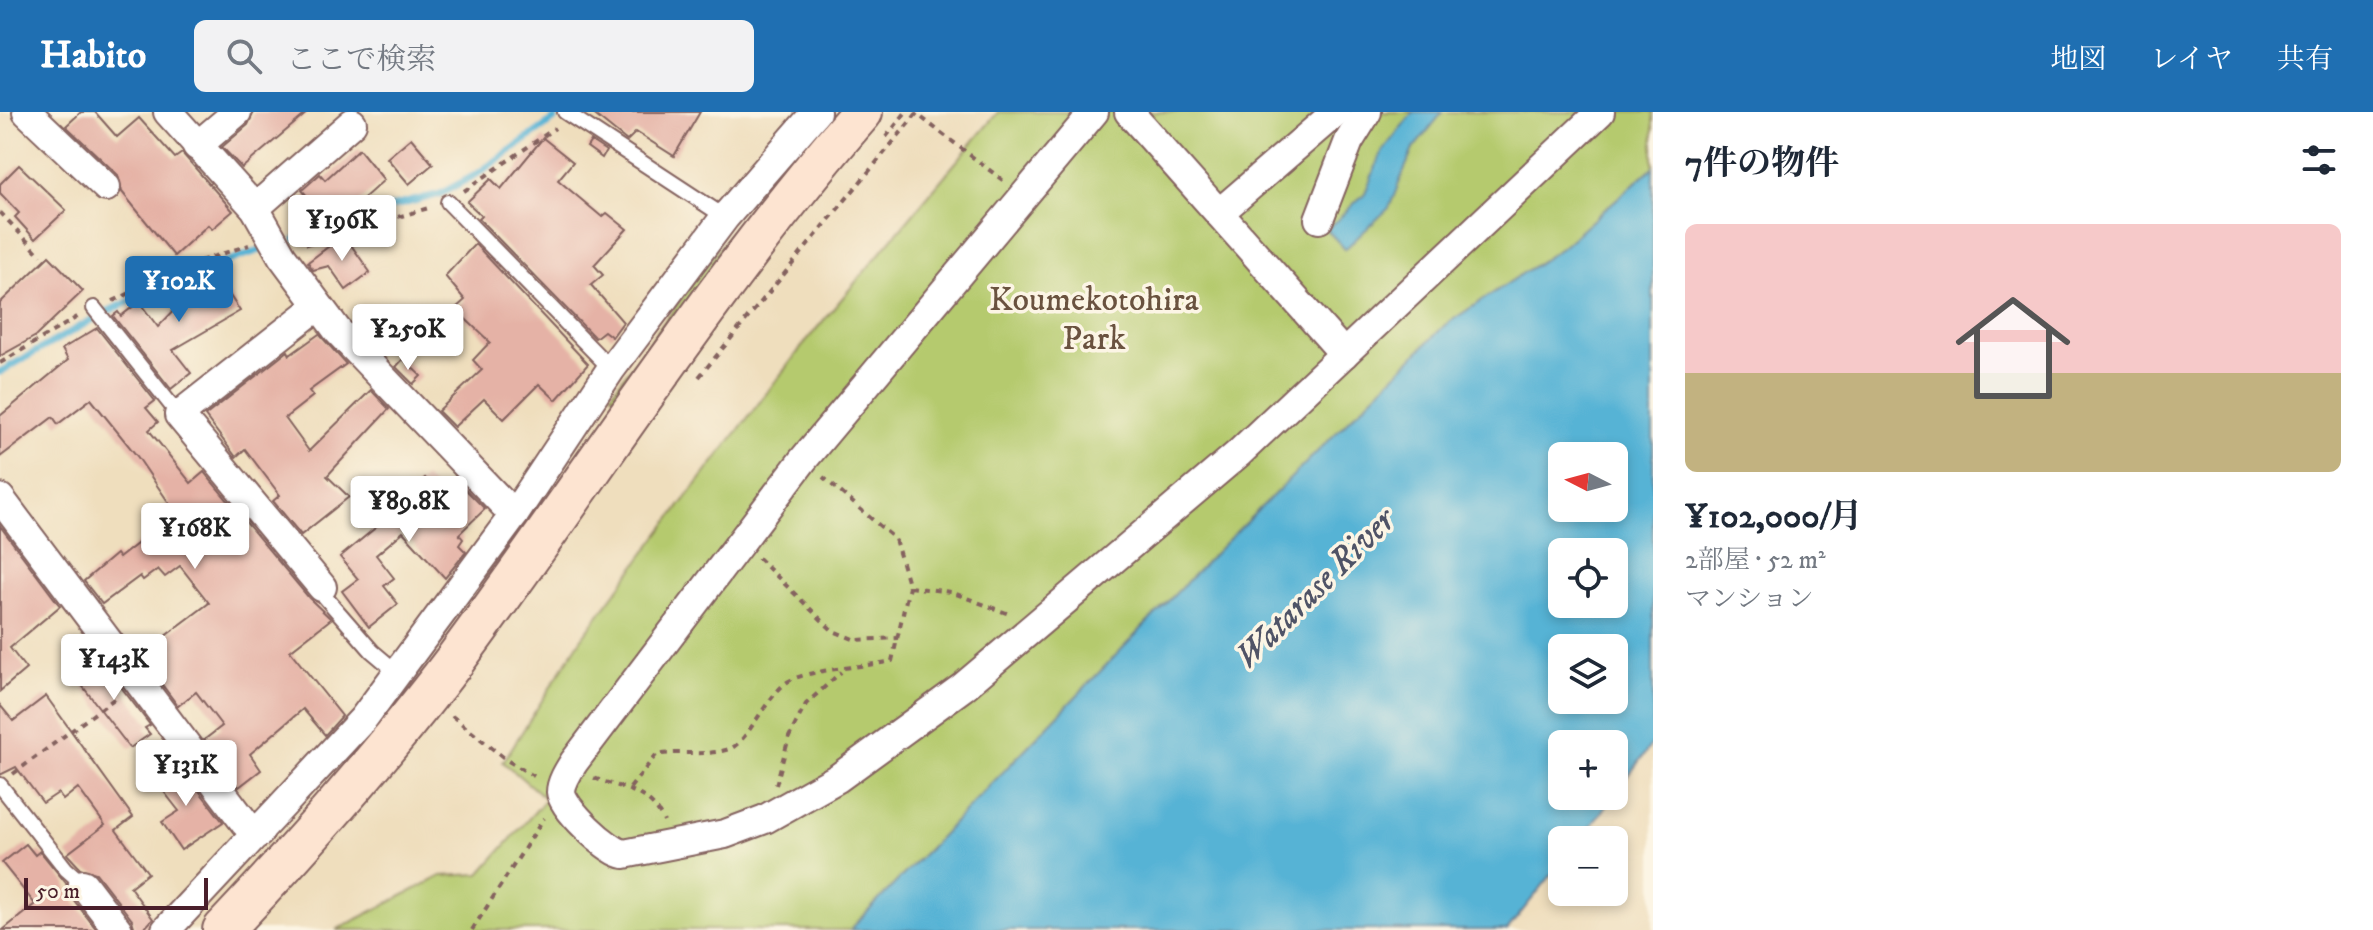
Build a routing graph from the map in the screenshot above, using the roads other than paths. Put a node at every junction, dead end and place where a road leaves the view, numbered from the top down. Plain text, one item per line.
1 (27, 112) edge
2 (168, 112) edge
3 (237, 112) edge
4 (565, 112) edge
5 (816, 112) edge
6 (862, 112) edge
7 (1094, 112) edge
8 (1129, 112) edge
9 (1336, 112) edge
10 (1367, 112) edge
11 (1600, 112) edge
12 (352, 123) dead end
13 (197, 146) junction
14 (106, 187) dead end
15 (448, 202) road end
16 (255, 208) junction
17 (1219, 213) junction
18 (725, 217) junction
19 (1319, 219) dead end
20 (318, 306) junction
21 (98, 315) road end
22 (1344, 354) junction
23 (611, 369) junction
24 (179, 415) junction
25 (0, 498) edge
26 (514, 515) junction
27 (322, 587) joint
28 (398, 673) junction
29 (0, 784) edge
30 (259, 833) junction
31 (83, 884) joint
32 (118, 930) edge
33 (166, 930) edge
34 (223, 930) edge

1 - 14 street
2 - 13 street
3 - 13 street
4 - 18 lane
5 - 18 street
6 - 34 street
7 - 22 street
8 - 17 street
9 - 17 street
10 - 19 street
11 - 22 street
12 - 16 street
13 - 16 street
15 - 23 lane
16 - 20 street
17 - 22 street
18 - 23 street
20 - 24 street
20 - 26 street
21 - 24 lane
23 - 26 street
24 - 27 street
25 - 30 street
26 - 28 street
27 - 28 lane
28 - 30 street
29 - 31 lane
30 - 33 street
31 - 32 street

